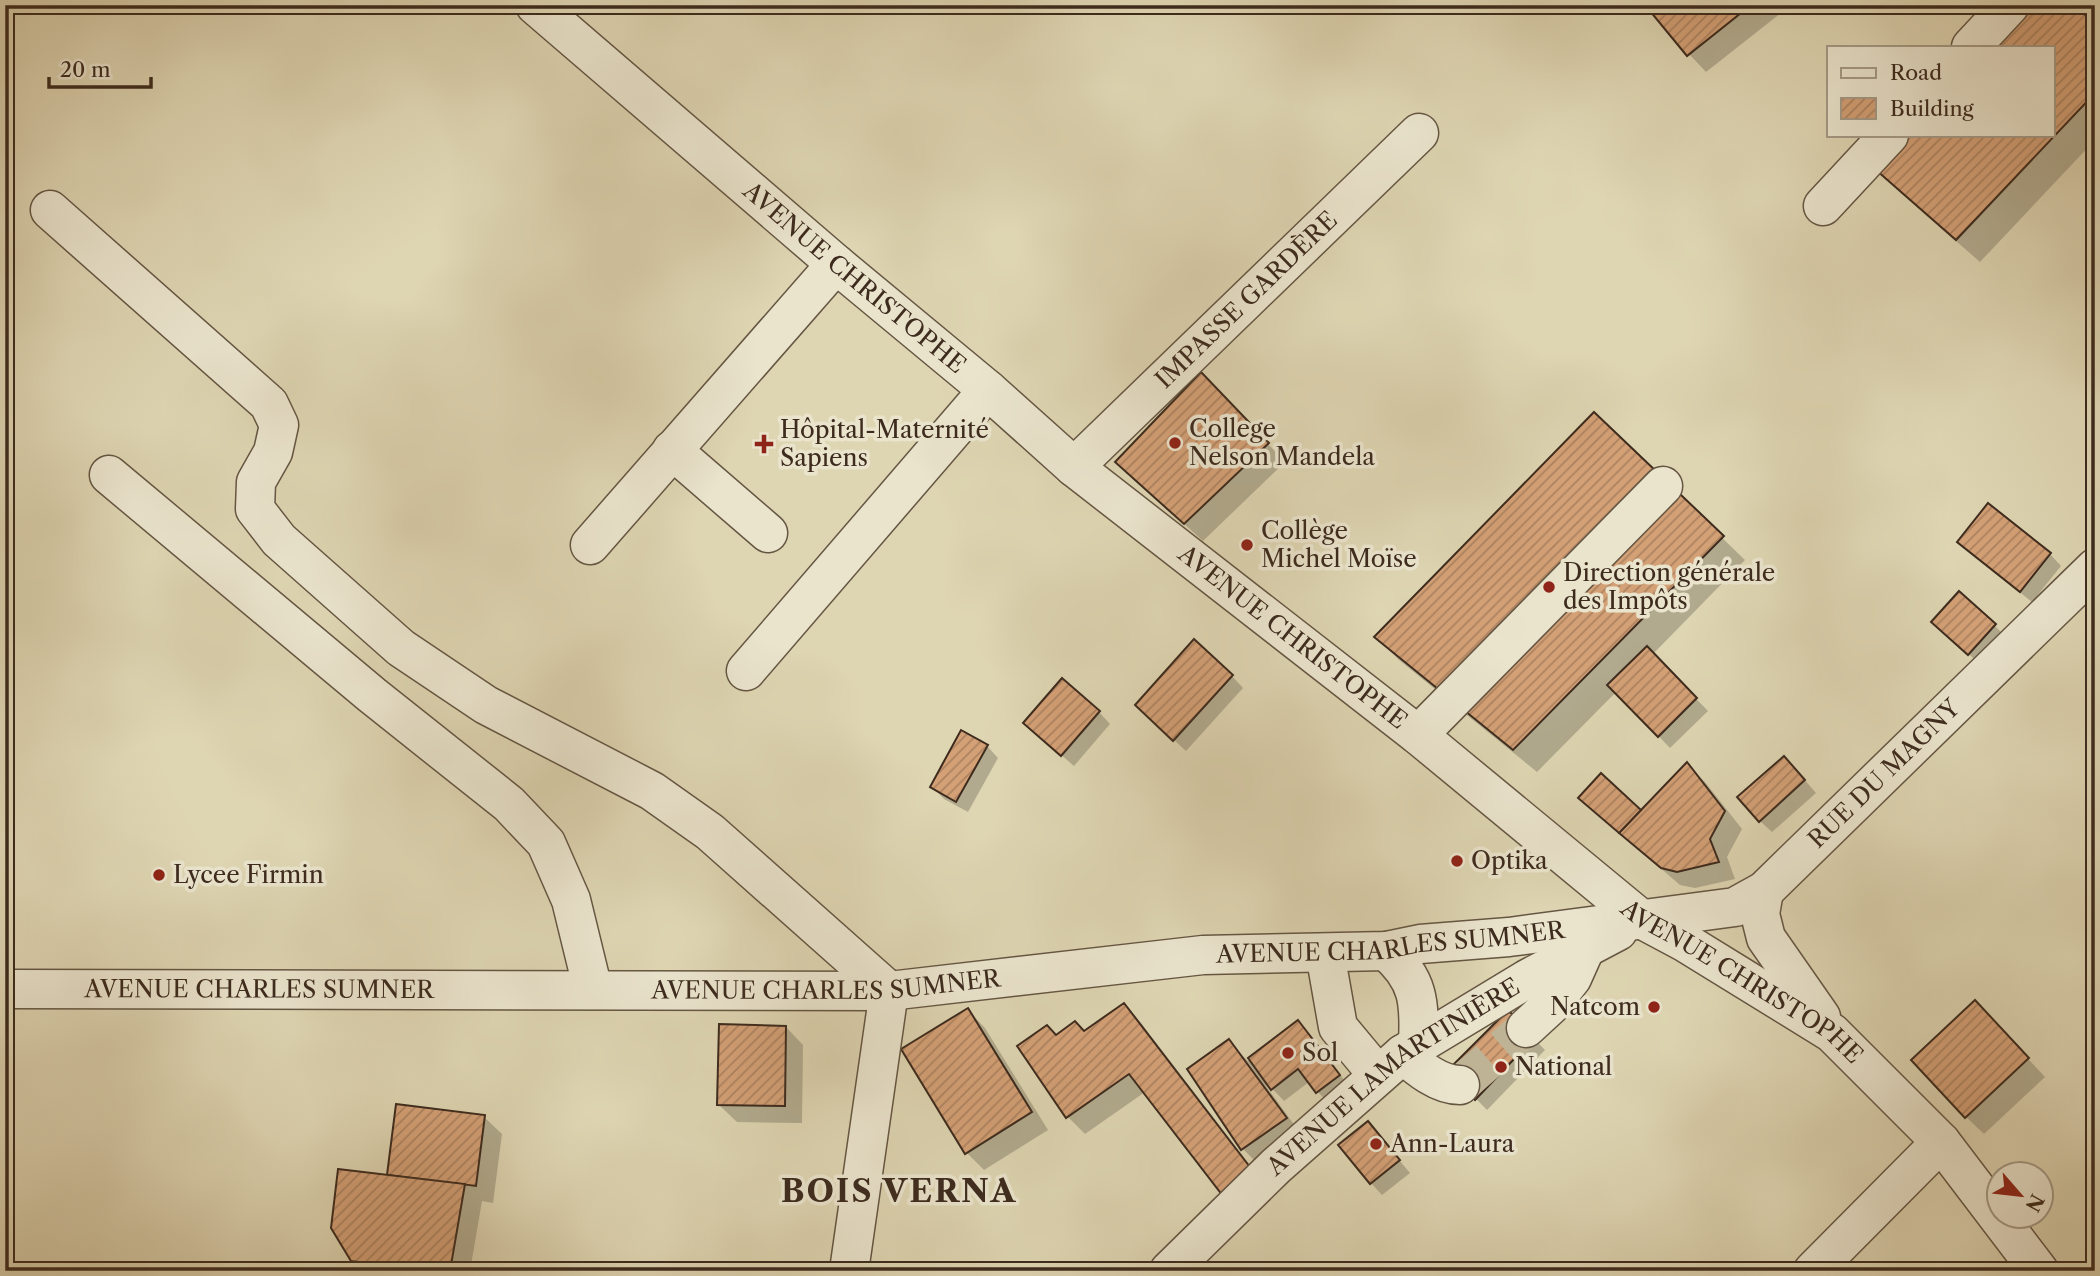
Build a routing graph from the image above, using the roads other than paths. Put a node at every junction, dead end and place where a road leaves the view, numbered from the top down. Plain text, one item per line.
1 (536, 5) edge
2 (2010, 5) edge
3 (1972, 46) edge
4 (1419, 133) dead end
5 (1888, 136) edge
6 (1823, 206) dead end
7 (50, 210) dead end
8 (836, 264) junction
9 (988, 390) junction
10 (673, 450) junction
11 (1074, 467) junction
12 (109, 475) dead end
13 (1663, 486) dead end
14 (768, 533) dead end
15 (590, 545) dead end
16 (2095, 569) edge
17 (746, 671) dead end
18 (1418, 735) junction
19 (1764, 891) junction
20 (1641, 919) junction
21 (1585, 949) junction
22 (1386, 951) junction
23 (1325, 953) junction
24 (5, 989) edge
25 (593, 990) junction
26 (889, 991) junction
27 (1526, 1028) tunnel mouth
28 (1832, 1033) junction
29 (1399, 1058) junction
30 (1460, 1084) dead end
31 (1941, 1142) junction
32 (849, 1271) edge
33 (1169, 1271) edge
34 (1813, 1271) edge
35 (2039, 1271) edge

1 - 8 street, AVENUE CHRISTOPHE
2 - 3 street
4 - 11 street, IMPASSE GARDÈRE
5 - 6 street
7 - 26 street
8 - 9 street, AVENUE CHRISTOPHE
8 - 10 street
9 - 11 street, AVENUE CHRISTOPHE
9 - 17 street
10 - 14 street
10 - 15 street
11 - 18 street, AVENUE CHRISTOPHE
12 - 25 street
13 - 18 street
16 - 19 street, RUE DU MAGNY
18 - 20 street, AVENUE CHRISTOPHE
19 - 20 street, RUE DU MAGNY
19 - 28 street
20 - 21 street, AVENUE LAMARTINIÈRE
20 - 22 street, AVENUE CHARLES SUMNER
20 - 28 street, AVENUE CHRISTOPHE
21 - 27 street
21 - 29 street, AVENUE LAMARTINIÈRE
22 - 23 street, AVENUE CHARLES SUMNER
22 - 29 street
23 - 26 street, AVENUE CHARLES SUMNER
23 - 29 street
24 - 25 street, AVENUE CHARLES SUMNER
25 - 26 street, AVENUE CHARLES SUMNER
26 - 32 street
28 - 31 street, AVENUE CHRISTOPHE
29 - 30 street
29 - 33 street, AVENUE LAMARTINIÈRE
31 - 34 street
31 - 35 street, AVENUE CHRISTOPHE

